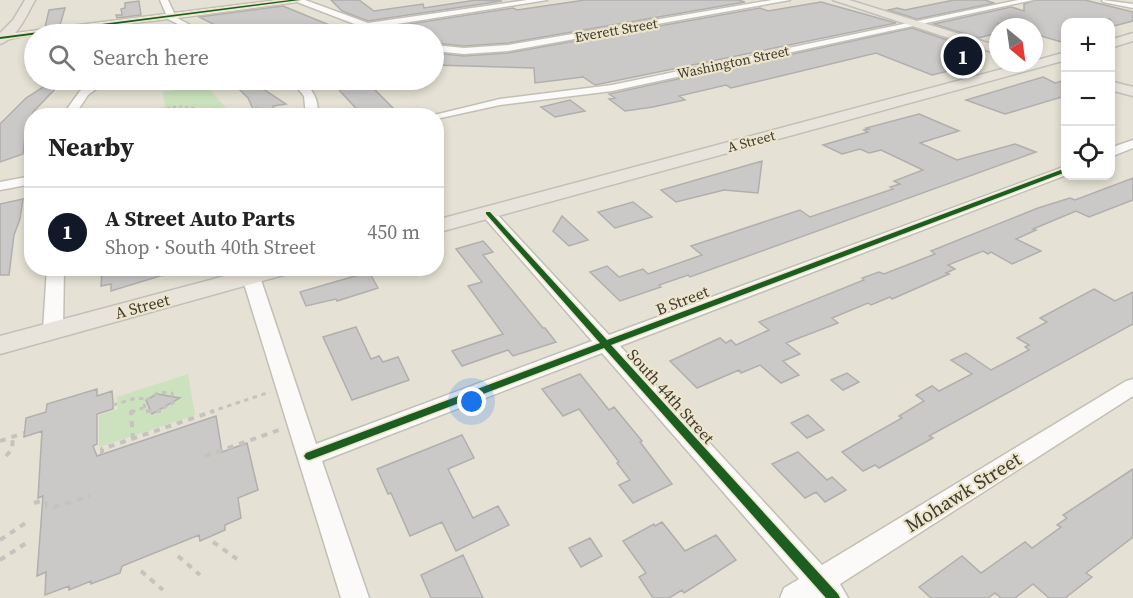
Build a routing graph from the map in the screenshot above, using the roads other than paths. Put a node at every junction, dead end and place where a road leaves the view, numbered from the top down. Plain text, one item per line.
1 (30, 0) edge
2 (164, 0) edge
3 (298, 0) edge
4 (543, 0) edge
5 (786, 0) edge
6 (838, 0) edge
7 (1029, 0) edge
8 (1107, 0) edge
9 (1133, 6) edge
10 (169, 16) junction
11 (111, 24) edge
12 (184, 24) edge
13 (362, 24) edge
14 (381, 24) edge
15 (915, 24) junction
16 (24, 36) edge
17 (1133, 37) edge
18 (1, 39) edge
19 (1115, 42) edge
20 (989, 47) edge
21 (444, 50) edge
22 (1061, 57) edge
23 (1043, 61) edge
24 (1043, 64) edge
25 (1061, 70) edge
26 (1001, 72) edge
27 (1115, 87) edge
28 (88, 90) edge
29 (305, 90) edge
30 (1133, 92) edge
31 (74, 108) edge
32 (312, 108) edge
33 (444, 114) edge
34 (1133, 144) edge
35 (1115, 151) edge
36 (1061, 172) edge
37 (24, 182) edge
38 (0, 186) edge
39 (488, 213) junction
40 (444, 225) edge
41 (56, 276) edge
42 (255, 276) edge
43 (251, 277) junction
44 (53, 330) junction
45 (606, 343) junction
46 (0, 345) edge
47 (1133, 386) edge
48 (309, 456) junction
49 (826, 590) edge
50 (355, 598) edge
51 (794, 598) edge

1 - 18 main road
2 - 10 street
3 - 10 street
3 - 13 street
4 - 14 street
5 - 21 street, Everett Street
6 - 15 main road
7 - 15 street, Washington Street
8 - 9 street
10 - 11 street
10 - 12 street
15 - 20 main road
15 - 33 street, Washington Street
16 - 18 street
17 - 19 main road
22 - 23 main road, A Street
24 - 25 main road
26 - 39 main road, A Street
27 - 30 main road
28 - 31 street
29 - 32 street
34 - 35 street
36 - 45 street, B Street
37 - 38 street
39 - 40 main road, A Street
39 - 45 street, South 44th Street
41 - 44 street
42 - 43 main road, A Street
43 - 44 main road, A Street
43 - 48 street
44 - 46 main road, A Street
45 - 48 street, B Street
45 - 49 street, South 44th Street
47 - 49 street, Mohawk Street
48 - 50 street
49 - 51 street, Mohawk Street

